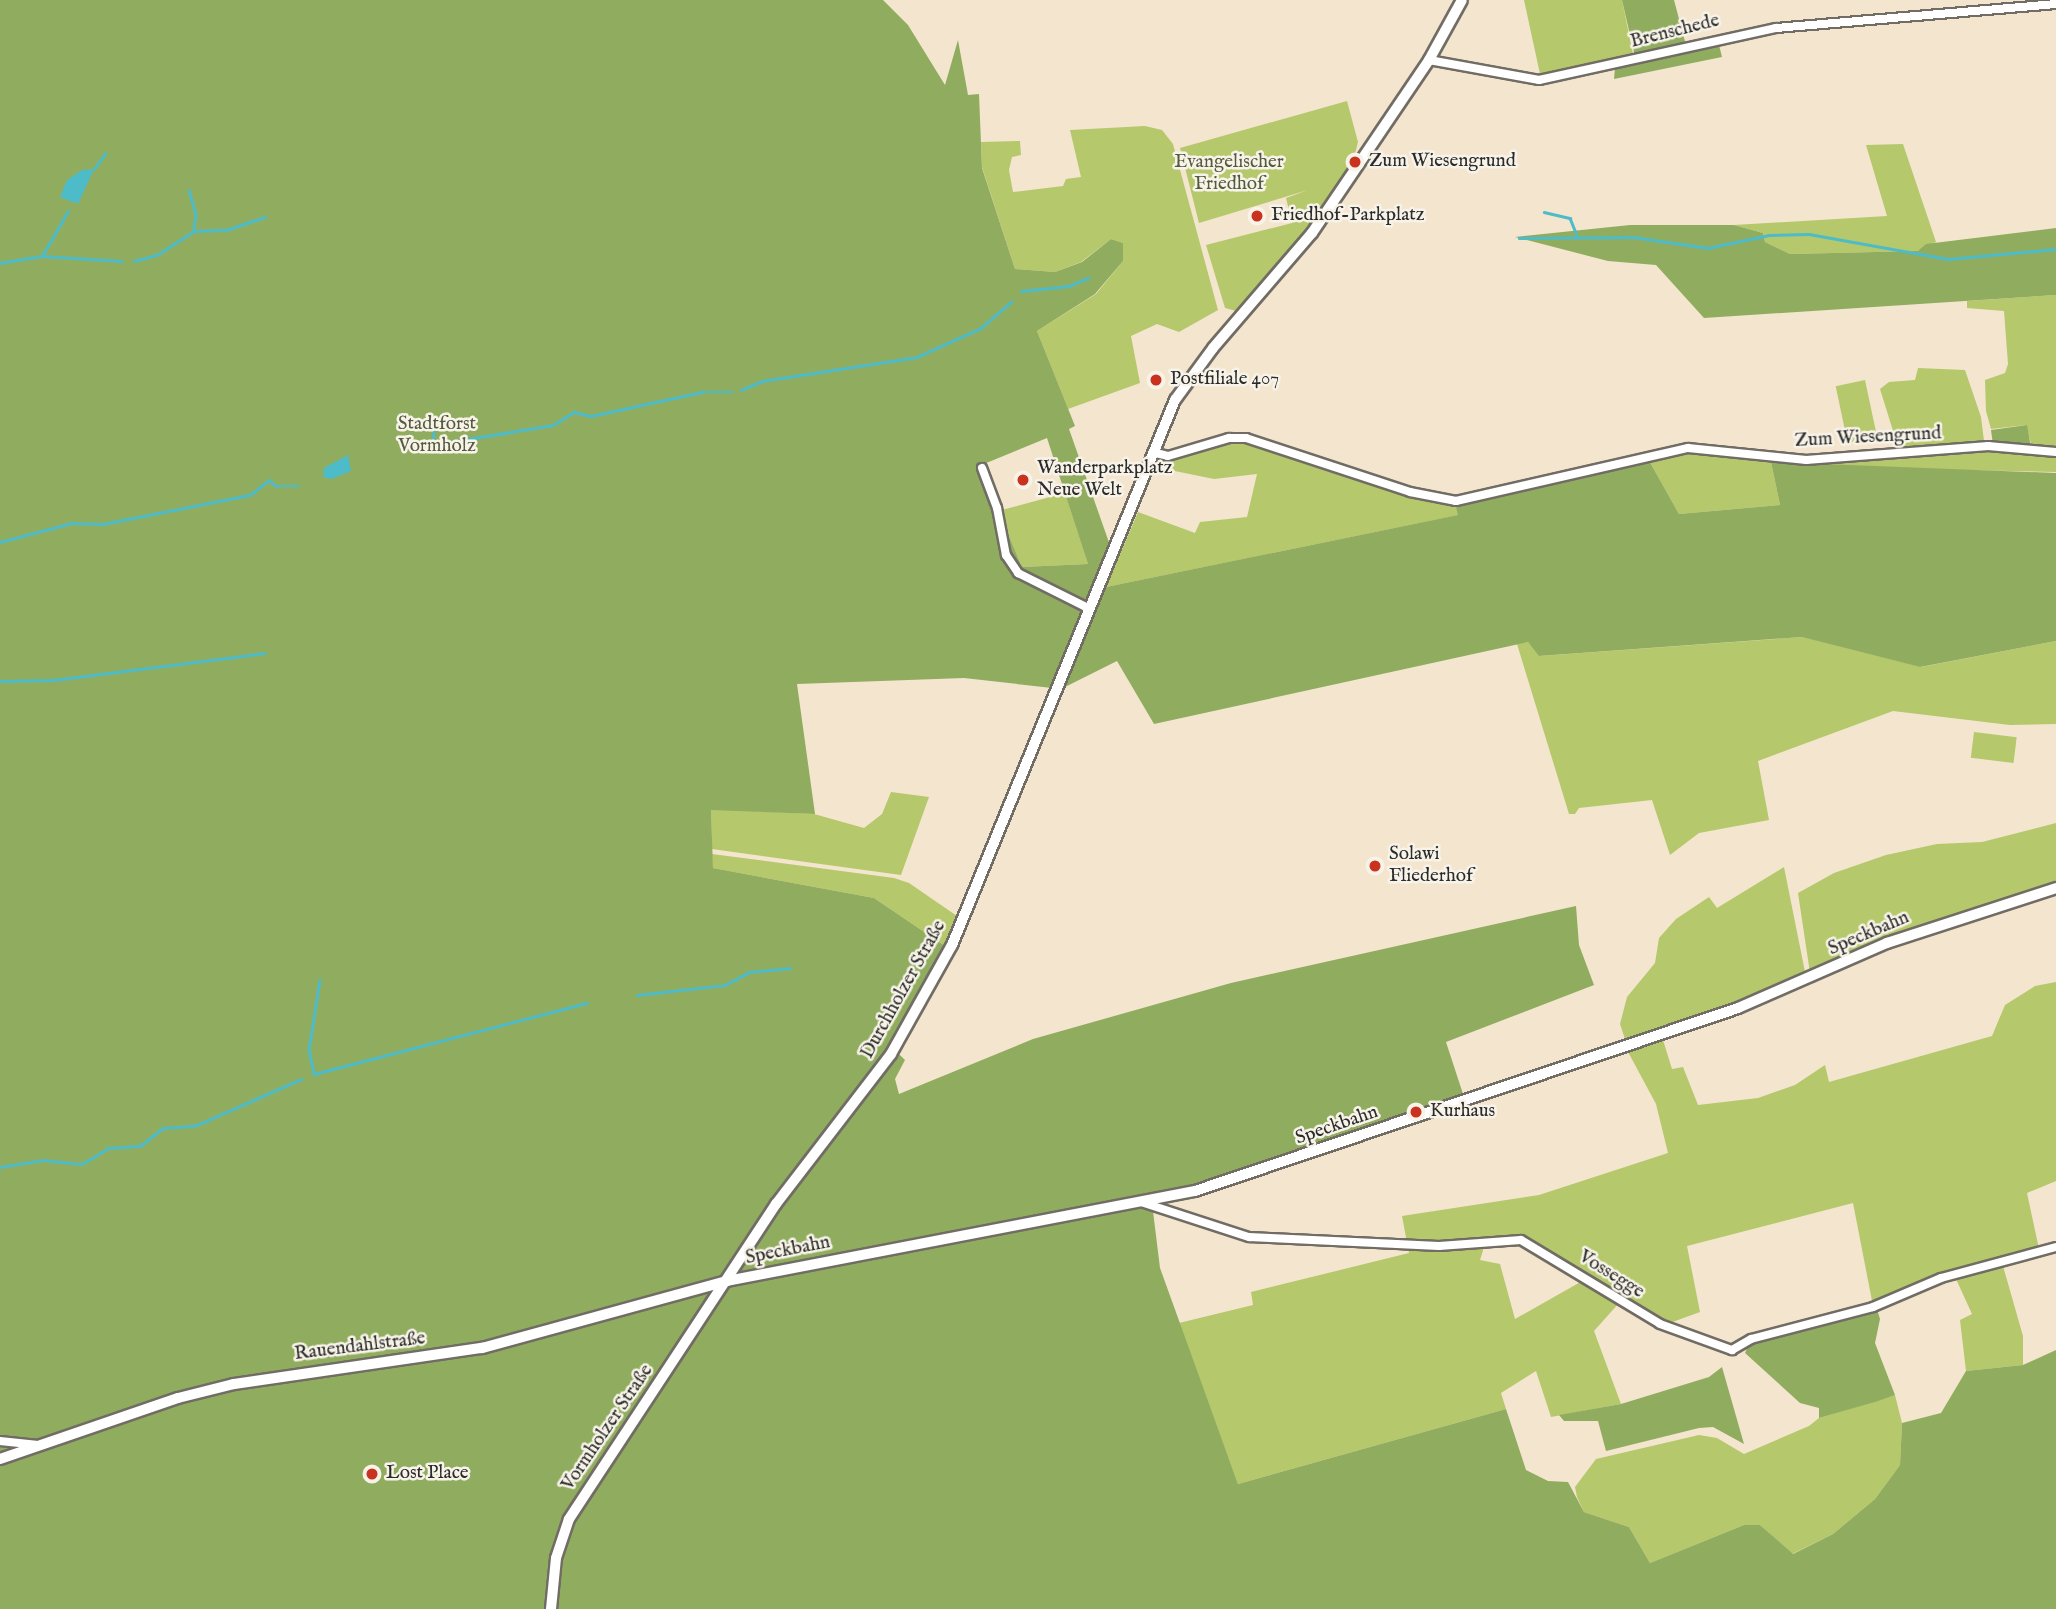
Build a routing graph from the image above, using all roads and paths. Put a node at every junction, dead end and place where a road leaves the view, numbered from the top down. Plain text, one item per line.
1 (1462, 0) edge
2 (2056, 4) edge
3 (1429, 60) junction
4 (2056, 452) edge
5 (1156, 453) junction
6 (982, 468) dead end
7 (1087, 608) junction
8 (2056, 888) edge
9 (1137, 1201) junction
10 (2056, 1247) edge
11 (727, 1281) junction
12 (0, 1441) edge
13 (42, 1446) junction
14 (0, 1459) edge
15 (551, 1609) edge

1 - 3 street, Durchholzer Straße
2 - 3 street, Brenschede
3 - 5 street, Durchholzer Straße
4 - 5 street, Zum Wiesengrund
5 - 7 street, Durchholzer Straße
6 - 7 street
7 - 11 street, Durchholzer Straße
8 - 9 street, Speckbahn
9 - 10 street, Vossegge
9 - 11 street, Speckbahn
11 - 13 street, Rauendahlstraße
11 - 15 street, Vormholzer Straße
12 - 13 street
13 - 14 street, Rauendahlstraße

